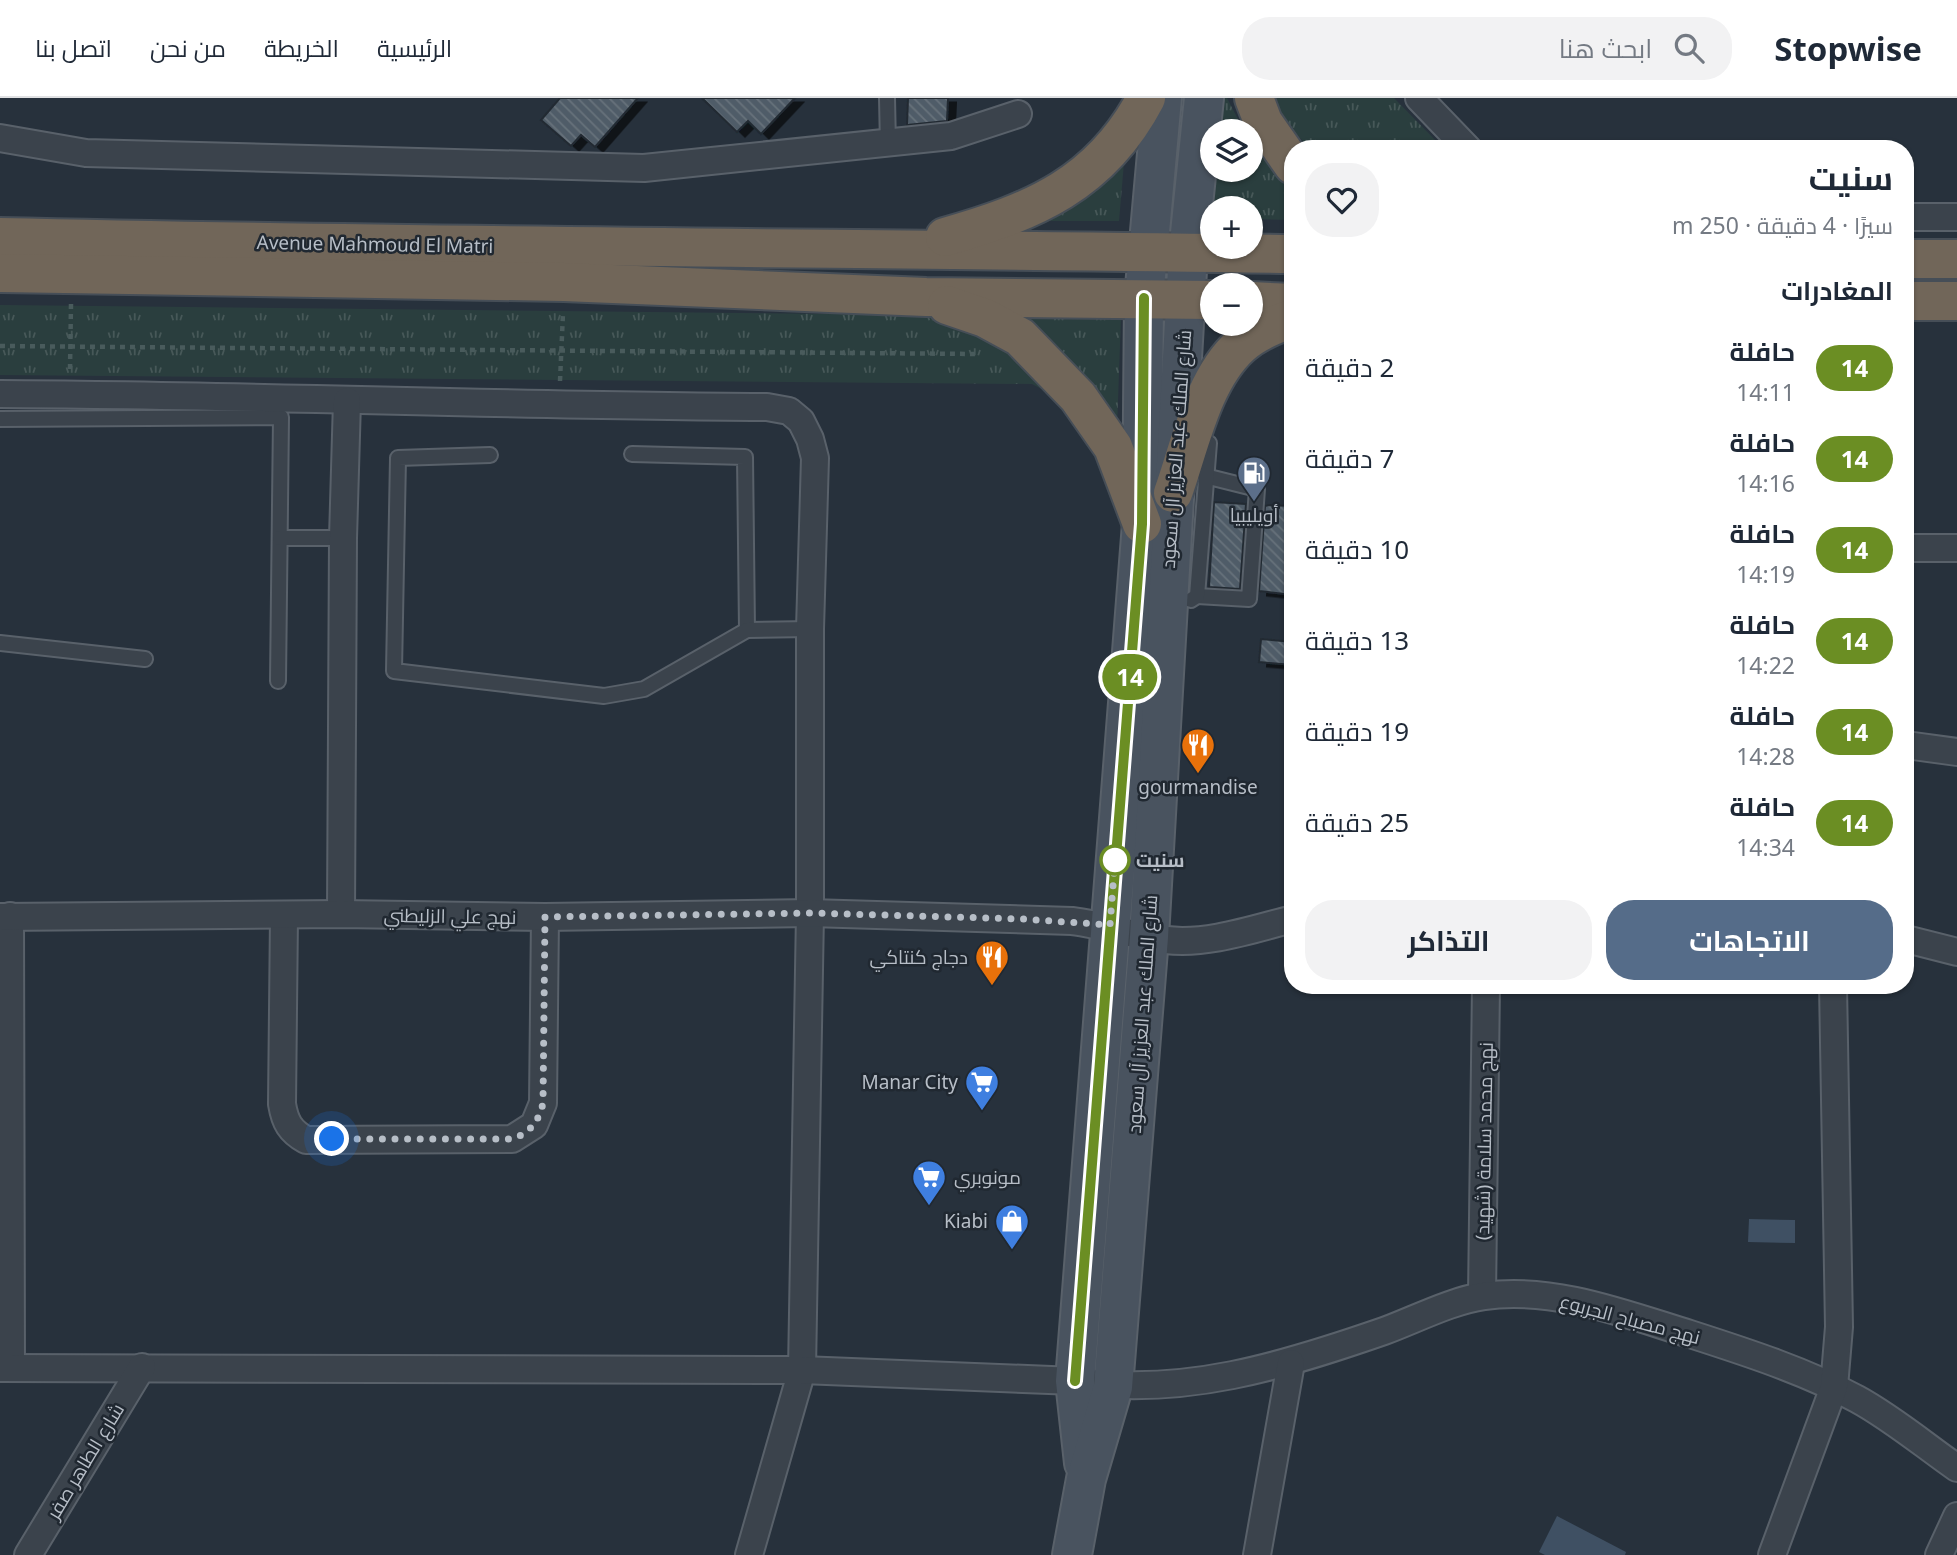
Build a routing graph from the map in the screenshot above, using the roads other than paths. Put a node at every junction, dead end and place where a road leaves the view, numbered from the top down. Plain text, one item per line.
1 (887, 98) edge
2 (1146, 98) edge
3 (1161, 98) edge
4 (1204, 98) edge
5 (1254, 98) edge
6 (1419, 98) edge
7 (1018, 114) dead end
8 (0, 138) edge
9 (1459, 140) edge
10 (888, 145) junction
11 (1284, 152) edge
12 (1914, 217) edge
13 (1957, 217) edge
14 (0, 237) edge
15 (907, 248) junction
16 (1149, 252) junction
17 (1188, 253) junction
18 (1284, 254) edge
19 (1914, 259) edge
20 (1957, 259) edge
21 (0, 273) edge
22 (926, 297) junction
23 (1144, 298) junction
24 (1199, 299) edge
25 (1914, 301) edge
26 (1957, 301) edge
27 (1263, 302) edge
28 (1284, 303) edge
29 (1284, 322) edge
30 (0, 394) edge
31 (347, 401) junction
32 (0, 419) edge
33 (1209, 443) dead end
34 (632, 454) dead end
35 (490, 455) dead end
36 (1189, 484) junction
37 (1142, 524) junction
38 (280, 538) junction
39 (343, 538) junction
40 (1914, 548) edge
41 (1957, 548) edge
42 (1198, 596) junction
43 (1165, 615) junction
44 (810, 629) junction
45 (747, 630) junction
46 (0, 643) edge
47 (145, 659) dead end
48 (278, 681) dead end
49 (1914, 746) edge
50 (1957, 752) edge
51 (810, 913) junction
52 (341, 914) junction
53 (284, 916) junction
54 (5, 917) edge
55 (545, 917) junction
56 (1284, 921) edge
57 (1110, 925) junction
58 (1149, 937) junction
59 (1914, 941) edge
60 (1957, 952) edge
61 (1486, 994) edge
62 (1833, 994) edge
63 (1482, 1296) junction
64 (1291, 1363) junction
65 (142, 1367) junction
66 (6, 1368) edge
67 (802, 1370) junction
68 (1075, 1381) junction
69 (1113, 1387) junction
70 (1834, 1387) junction
71 (1957, 1468) edge
72 (1086, 1479) junction
73 (1957, 1516) edge
74 (27, 1555) edge
75 (749, 1555) edge
76 (1072, 1555) edge
77 (1257, 1555) edge
78 (1772, 1555) edge
79 (1939, 1555) edge

1 - 10 lane
2 - 15 highway
3 - 16 main road, شارع الملك عبد العزيز آل سعود
4 - 17 main road, شارع الملك عبد العزيز آل سعود
5 - 11 highway
6 - 9 street
7 - 10 street
8 - 10 street
12 - 13 street
14 - 15 highway, Avenue Mahmoud El Matri
15 - 16 highway, Avenue Mahmoud El Matri
16 - 17 highway, Avenue Mahmoud El Matri
16 - 23 main road, شارع الملك عبد العزيز آل سعود
17 - 18 highway, Avenue Mahmoud El Matri
17 - 24 main road, شارع الملك عبد العزيز آل سعود
19 - 20 highway
21 - 22 highway, Avenue Mahmoud El Matri
22 - 23 highway, Avenue Mahmoud El Matri
22 - 37 highway
23 - 24 highway, Avenue Mahmoud El Matri
23 - 37 main road, شارع الملك عبد العزيز آل سعود
24 - 36 main road, شارع الملك عبد العزيز آل سعود
25 - 26 highway
27 - 28 highway
29 - 36 highway
30 - 31 street
31 - 39 street
31 - 44 street
32 - 38 lane
33 - 36 lane
34 - 45 lane
35 - 45 lane
36 - 42 lane
36 - 42 lane
36 - 43 main road, شارع الملك عبد العزيز آل سعود
37 - 57 main road, شارع الملك عبد العزيز آل سعود
38 - 39 lane
38 - 48 lane
39 - 52 street
40 - 41 street
42 - 43 lane
43 - 58 main road, شارع الملك عبد العزيز آل سعود
44 - 45 lane
44 - 51 street
46 - 47 lane
49 - 50 street
51 - 55 street, نهج علي الزليطني
51 - 57 street, نهج علي الزليطني
51 - 67 street
52 - 53 street, نهج علي الزليطني
52 - 55 street, نهج علي الزليطني
53 - 54 street, نهج علي الزليطني
53 - 55 street
54 - 66 street
56 - 58 street, نهج علي الزليطني
57 - 58 street, نهج علي الزليطني
57 - 68 main road, شارع الملك عبد العزيز آل سعود
58 - 69 main road, شارع الملك عبد العزيز آل سعود
59 - 60 street
61 - 63 street, نهج محمد سلامة (شهيد)
62 - 70 street
63 - 64 street, نهج مصباح الجربوع
63 - 70 street, نهج مصباح الجربوع
64 - 69 street, نهج مصباح الجربوع
64 - 77 street
65 - 66 street, نهج مصباح الجربوع
65 - 67 street, نهج مصباح الجربوع
65 - 74 street, شارع الطاهر صفر
67 - 68 street, نهج مصباح الجربوع
67 - 75 street
68 - 69 street, نهج مصباح الجربوع
68 - 72 main road, شارع الملك عبد العزيز آل سعود
69 - 72 main road, شارع الملك عبد العزيز آل سعود
70 - 71 street, نهج مصباح الجربوع
70 - 78 street
72 - 76 main road
73 - 79 street

